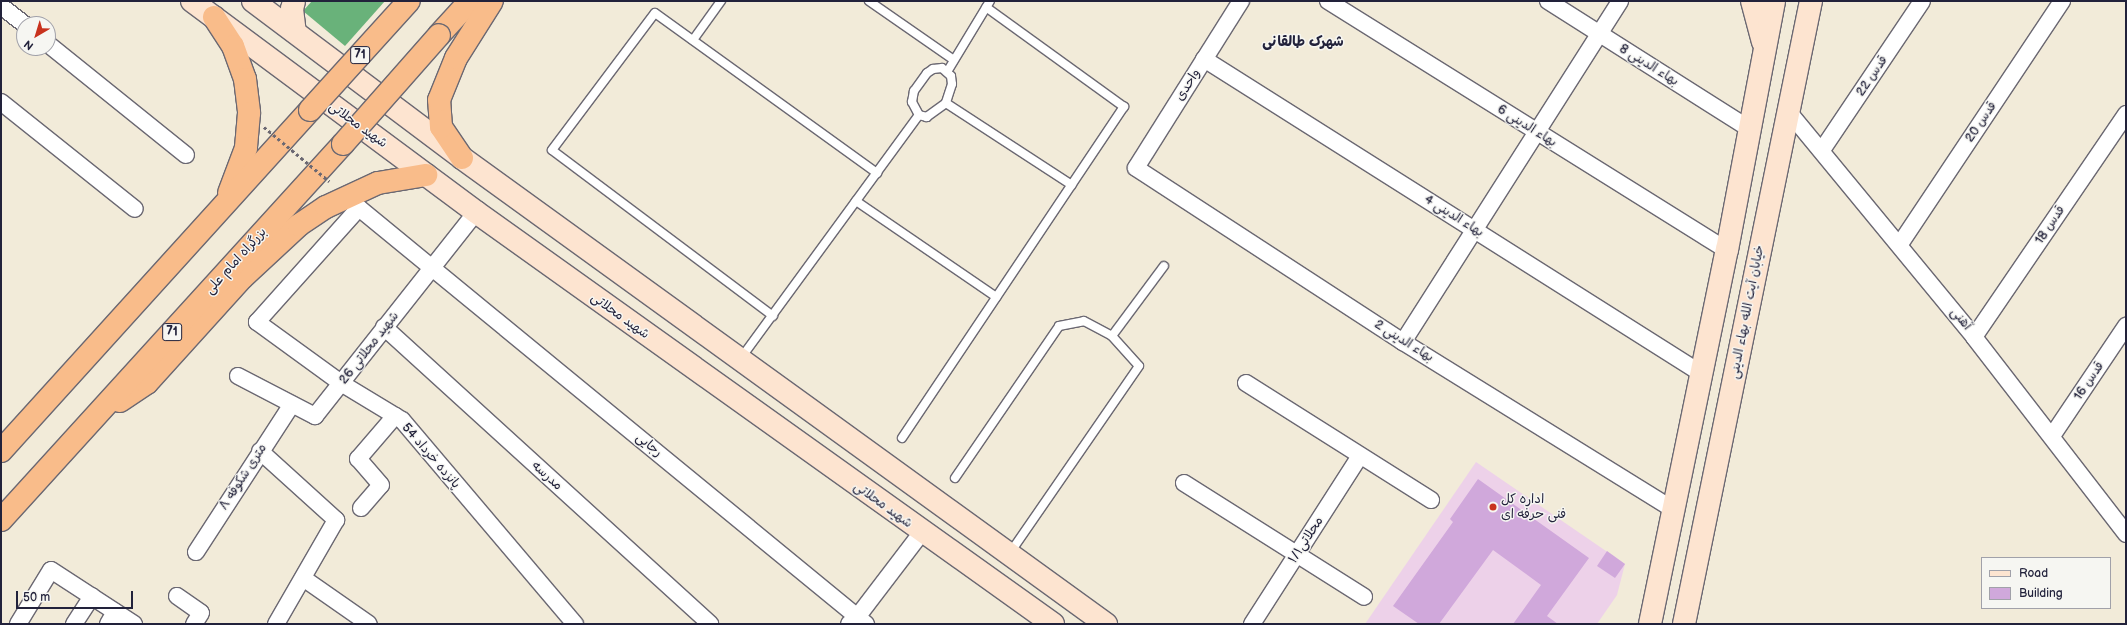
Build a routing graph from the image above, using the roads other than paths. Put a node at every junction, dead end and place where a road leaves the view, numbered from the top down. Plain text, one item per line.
1 (192, 1) edge
2 (253, 1) edge
3 (294, 1) edge
4 (409, 1) edge
5 (470, 1) edge
6 (492, 1) edge
7 (721, 1) edge
8 (869, 1) edge
9 (1241, 1) edge
10 (1328, 1) edge
11 (1548, 1) edge
12 (1620, 1) edge
13 (1752, 1) edge
14 (1774, 1) edge
15 (1811, 1) edge
16 (1922, 1) edge
17 (2062, 1) edge
18 (988, 4) edge
19 (1, 6) edge
20 (214, 17) junction
21 (16, 18) edge
22 (295, 32) junction
23 (1599, 34) junction
24 (693, 40) junction
25 (1765, 49) junction
26 (56, 50) edge
27 (1204, 59) junction
28 (954, 60) junction
29 (947, 72) junction
30 (1, 102) edge
31 (946, 103) junction
32 (1788, 111) junction
33 (2126, 114) edge
34 (919, 115) junction
35 (1750, 129) junction
36 (1537, 132) junction
37 (1822, 150) junction
38 (186, 155) dead end
39 (462, 158) junction
40 (1136, 168) joint
41 (877, 173) junction
42 (426, 175) junction
43 (1072, 185) junction
44 (856, 201) junction
45 (135, 209) dead end
46 (476, 212) junction
47 (219, 214) junction
48 (1475, 229) junction
49 (1900, 244) junction
50 (1727, 250) junction
51 (1164, 266) dead end
52 (432, 267) junction
53 (996, 297) junction
54 (774, 316) junction
55 (257, 322) joint
56 (2126, 326) edge
57 (384, 328) junction
58 (1112, 336) junction
59 (1974, 337) junction
60 (1404, 342) junction
61 (740, 360) junction
62 (1702, 374) junction
63 (238, 376) dead end
64 (341, 382) junction
65 (1246, 383) dead end
66 (292, 404) junction
67 (395, 416) junction
68 (94, 418) junction
69 (2052, 436) junction
70 (902, 438) dead end
71 (260, 451) junction
72 (1, 452) edge
73 (1360, 456) junction
74 (955, 478) dead end
75 (1184, 483) dead end
76 (1431, 500) dead end
77 (361, 508) dead end
78 (1674, 510) junction
79 (1, 520) edge
80 (922, 532) junction
81 (2126, 534) edge
82 (196, 552) dead end
83 (1010, 554) junction
84 (1297, 554) junction
85 (302, 578) junction
86 (92, 596) junction
87 (177, 596) dead end
88 (1364, 597) dead end
89 (112, 618) edge
90 (858, 621) edge
91 (18, 624) edge
92 (74, 624) edge
93 (134, 624) edge
94 (194, 624) edge
95 (276, 624) edge
96 (369, 624) edge
97 (575, 624) edge
98 (710, 624) edge
99 (1053, 624) edge
100 (1106, 624) edge
101 (1252, 624) edge
102 (1650, 624) edge
103 (1684, 624) edge

1 - 20 main road, شهید محلاتی
2 - 22 main road
3 - 22 main road
4 - 47 highway, 71, bridge
5 - 68 highway, بزرگراه امام علی / 71, bridge
6 - 39 highway
7 - 24 lane
8 - 28 lane
9 - 27 street, واحدی
10 - 36 street, بهاء الدینی 6
11 - 23 street, بهاء الدینی 8
12 - 23 street
13 - 25 main road
14 - 25 main road
15 - 32 main road, خیابان آیت الله بهاء الدینی
16 - 37 street, قدس 22
17 - 49 street, قدس 20
18 - 28 lane
18 - 43 lane
19 - 21 street
20 - 42 main road, شهید محلاتی
20 - 47 highway
22 - 39 main road
23 - 35 street, بهاء الدینی 8
23 - 36 street
24 - 41 lane
24 - 54 lane
25 - 35 main road
26 - 38 street
27 - 40 street, واحدی
27 - 48 street, بهاء الدینی 4
28 - 29 lane
29 - 31 lane
29 - 34 lane
30 - 45 street
31 - 34 lane
31 - 43 lane
32 - 37 street, آهنی
32 - 103 main road, خیابان آیت الله بهاء الدینی
33 - 59 street, قدس 18
34 - 41 lane
35 - 50 main road
36 - 48 street
36 - 50 street, بهاء الدینی 6
37 - 49 street, آهنی
39 - 61 main road
40 - 60 street, بهاء الدینی 2
41 - 44 lane
42 - 46 main road, شهید محلاتی
42 - 68 highway
43 - 53 lane
44 - 53 lane
44 - 54 lane
46 - 52 street, شهید محلاتی 26
46 - 80 main road, شهید محلاتی
47 - 72 highway, 71
48 - 60 street
48 - 62 street, بهاء الدینی 4
49 - 59 street, آهنی
50 - 62 main road
51 - 58 lane
52 - 55 street, رجایی
52 - 57 street, شهید محلاتی 26
52 - 90 street, رجایی
53 - 70 lane
54 - 61 lane
55 - 64 street, پانزده خرداد 54
56 - 69 street, قدس 16
57 - 64 street, شهید محلاتی 26
57 - 98 street, مدرسه
58 - 74 lane
58 - 83 lane
59 - 69 street, آهنی
60 - 78 street, بهاء الدینی 2
61 - 83 main road
62 - 78 main road
63 - 66 street, شهید محلاتی 26
64 - 66 street, شهید محلاتی 26
64 - 67 street, پانزده خرداد 54
65 - 73 street
66 - 71 street, ۸ متری شکوفه
67 - 77 street
67 - 97 street, پانزده خرداد 54
68 - 79 highway, بزرگراه امام علی / 71
69 - 81 street, آهنی
71 - 82 street, ۸ متری شکوفه
71 - 85 street
73 - 76 street
73 - 84 street, محلاتی۱/۱
75 - 84 street
78 - 102 main road
80 - 90 street
80 - 99 main road, شهید محلاتی
83 - 100 main road
84 - 88 street
84 - 101 street, محلاتی۱/۱
85 - 95 street
85 - 96 street
86 - 89 street
86 - 91 street
86 - 92 street
87 - 94 street
89 - 93 street

